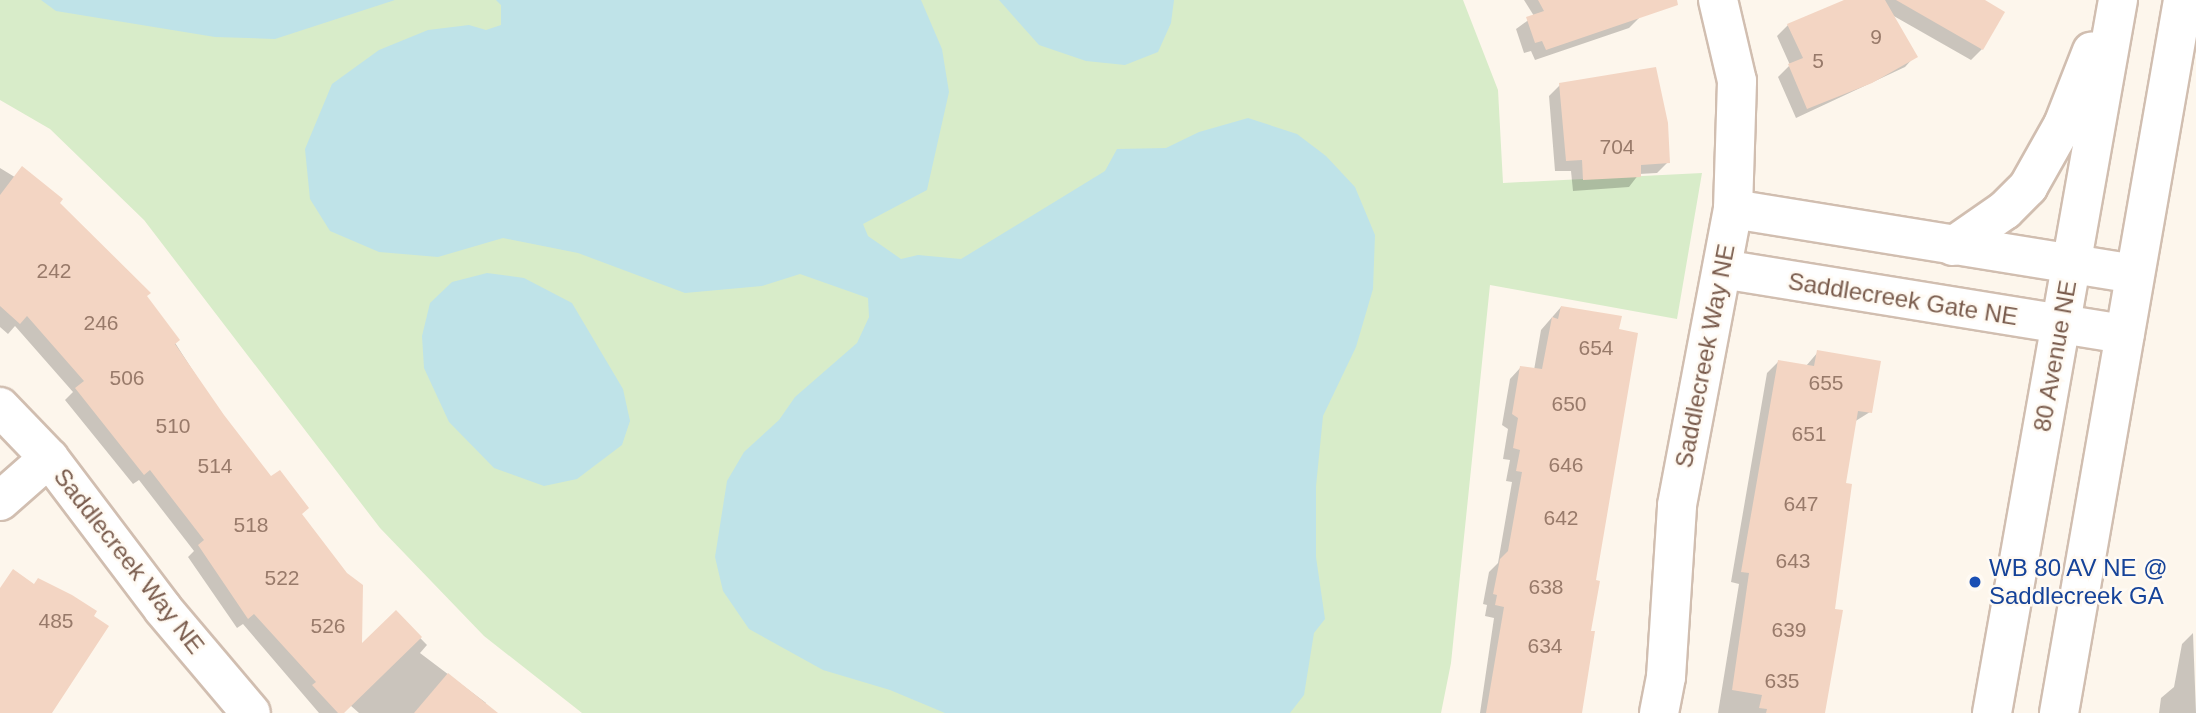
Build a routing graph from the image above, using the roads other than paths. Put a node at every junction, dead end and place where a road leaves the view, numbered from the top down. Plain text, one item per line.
1 (1718, 0) edge
2 (2113, 0) edge
3 (2118, 0) edge
4 (2183, 0) edge
5 (1732, 209) junction
6 (1953, 246) junction
7 (2071, 265) junction
8 (1722, 269) junction
9 (2135, 275) junction
10 (2060, 325) junction
11 (2125, 334) junction
12 (0, 407) edge
13 (49, 458) junction
14 (0, 501) edge
15 (251, 713) edge
16 (1659, 713) edge
17 (1992, 713) edge
18 (2059, 713) edge

1 - 5 street, Saddlecreek Way NE
2 - 6 street
3 - 7 street, 80 Avenue NE
4 - 9 street
5 - 6 street
5 - 8 street, Saddlecreek Way NE
6 - 7 street
7 - 9 street
7 - 10 street, 80 Avenue NE
8 - 10 street, Saddlecreek Gate NE
8 - 16 street, Saddlecreek Way NE
9 - 11 street
10 - 11 street, Saddlecreek Gate NE
10 - 17 street, 80 Avenue NE
11 - 18 street
12 - 13 street
13 - 14 street, Saddlecreek Way NE
13 - 15 street, Saddlecreek Way NE

